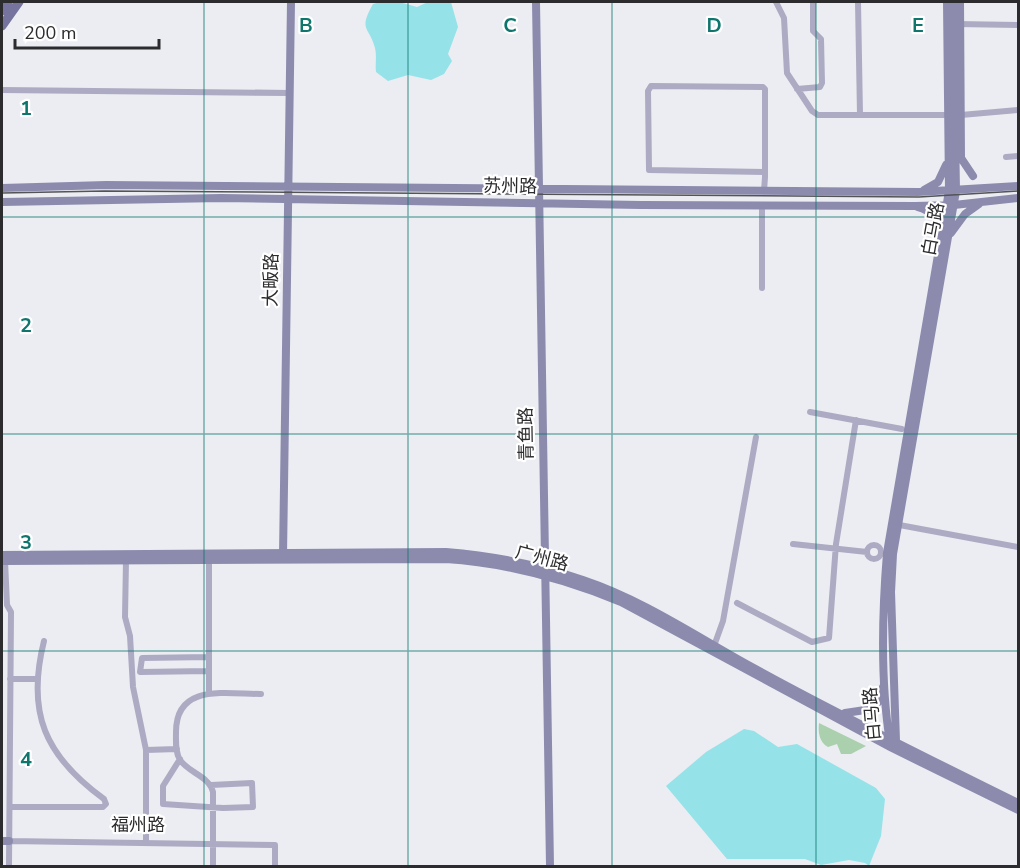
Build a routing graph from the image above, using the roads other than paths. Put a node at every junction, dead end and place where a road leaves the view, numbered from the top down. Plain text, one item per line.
1 (8, 2) edge
2 (19, 2) edge
3 (291, 2) edge
4 (536, 2) edge
5 (776, 2) edge
6 (813, 2) edge
7 (858, 2) edge
8 (947, 2) edge
9 (953, 2) edge
10 (960, 2) edge
11 (2, 11) edge
12 (957, 24) junction
13 (1018, 25) edge
14 (2, 26) edge
15 (797, 89) junction
16 (2, 90) edge
17 (290, 93) junction
18 (1018, 111) edge
19 (860, 115) junction
20 (948, 115) junction
21 (961, 115) junction
22 (952, 152) junction
23 (1018, 156) edge
24 (1006, 157) dead end
25 (765, 172) junction
26 (973, 176) dead end
27 (1018, 186) edge
28 (2, 188) edge
29 (288, 188) junction
30 (989, 189) junction
31 (538, 190) junction
32 (764, 191) junction
33 (953, 191) junction
34 (918, 192) junction
35 (1018, 198) edge
36 (288, 199) junction
37 (2, 202) edge
38 (986, 202) junction
39 (539, 203) junction
40 (950, 205) junction
41 (762, 206) junction
42 (915, 206) junction
43 (944, 244) junction
44 (762, 288) dead end
45 (810, 412) dead end
46 (856, 420) junction
47 (902, 429) dead end
48 (756, 437) dead end
49 (894, 524) junction
50 (793, 544) dead end
51 (1018, 547) edge
52 (835, 548) junction
53 (867, 552) junction
54 (283, 556) junction
55 (3, 559) edge
56 (209, 559) junction
57 (126, 560) junction
58 (544, 571) junction
59 (737, 603) dead end
60 (44, 641) dead end
61 (714, 646) junction
62 (209, 657) junction
63 (131, 671) junction
64 (209, 671) junction
65 (140, 672) junction
66 (885, 678) junction
67 (10, 679) junction
68 (36, 679) junction
69 (209, 694) junction
70 (261, 694) dead end
71 (843, 713) junction
72 (893, 743) junction
73 (177, 749) junction
74 (146, 750) junction
75 (180, 759) junction
76 (210, 786) junction
77 (1018, 803) edge
78 (10, 807) junction
79 (214, 808) junction
80 (1018, 810) edge
81 (5, 841) edge
82 (146, 842) junction
83 (213, 842) junction
84 (9, 867) edge
85 (213, 867) edge
86 (275, 867) edge
87 (550, 867) edge

1 - 11 main road
2 - 14 main road
3 - 17 main road, 大畈路
4 - 31 main road, 青鱼路
5 - 15 street
6 - 15 street
7 - 19 street
8 - 20 main road, 白马路
9 - 12 main road, 白马路
10 - 12 main road
12 - 13 street
12 - 21 main road
12 - 22 main road, 白马路
15 - 19 street
16 - 17 street
17 - 29 main road, 大畈路
18 - 21 street
19 - 20 street
20 - 22 main road, 白马路
21 - 26 main road
22 - 30 main road
22 - 33 main road, 白马路
22 - 34 main road
23 - 24 street
25 - 25 street
25 - 32 street
27 - 30 main road, 苏州路
28 - 29 main road, 苏州路
29 - 31 main road, 苏州路
29 - 36 main road, 大畈路
30 - 33 main road, 苏州路
31 - 32 main road, 苏州路
31 - 39 main road, 青鱼路
32 - 34 main road, 苏州路
33 - 34 main road, 苏州路
33 - 40 main road, 白马路
35 - 38 main road, 苏州路
36 - 37 main road, 苏州路
36 - 39 main road, 苏州路
36 - 54 main road, 大畈路
38 - 40 main road, 苏州路
38 - 43 main road
39 - 41 main road, 苏州路
39 - 58 main road, 青鱼路
40 - 42 main road, 苏州路
40 - 43 main road, 白马路
41 - 42 main road, 苏州路
41 - 44 street
42 - 43 main road
43 - 49 main road, 白马路
45 - 46 street
46 - 47 street
46 - 52 street
48 - 61 street
49 - 51 street
49 - 66 main road, 白马路
49 - 72 main road, 白马路
50 - 52 street
52 - 53 street
52 - 59 street
53 - 53 street
54 - 55 main road, 广州路
54 - 56 main road, 广州路
54 - 58 main road, 广州路
55 - 57 main road, 广州路
55 - 67 street
56 - 57 main road, 广州路
56 - 62 street
57 - 63 street
58 - 61 main road, 广州路
58 - 72 main road, 广州路
58 - 87 main road, 青鱼路
60 - 68 street
61 - 71 main road, 广州路
62 - 64 street
62 - 65 street
63 - 65 street
63 - 74 street
64 - 65 street
64 - 69 street
66 - 71 main road
66 - 72 main road, 白马路
67 - 68 street
67 - 78 street
68 - 78 street
69 - 70 street
69 - 73 street
71 - 72 main road, 广州路
72 - 77 main road, 广州路
72 - 80 main road, 广州路
73 - 74 street
73 - 75 street
74 - 82 street
75 - 76 street
75 - 79 street
76 - 79 street
76 - 79 street
78 - 81 street
79 - 83 street
81 - 82 street, 福州路
81 - 84 street
82 - 83 street, 福州路
83 - 85 street
83 - 86 street, 福州路

